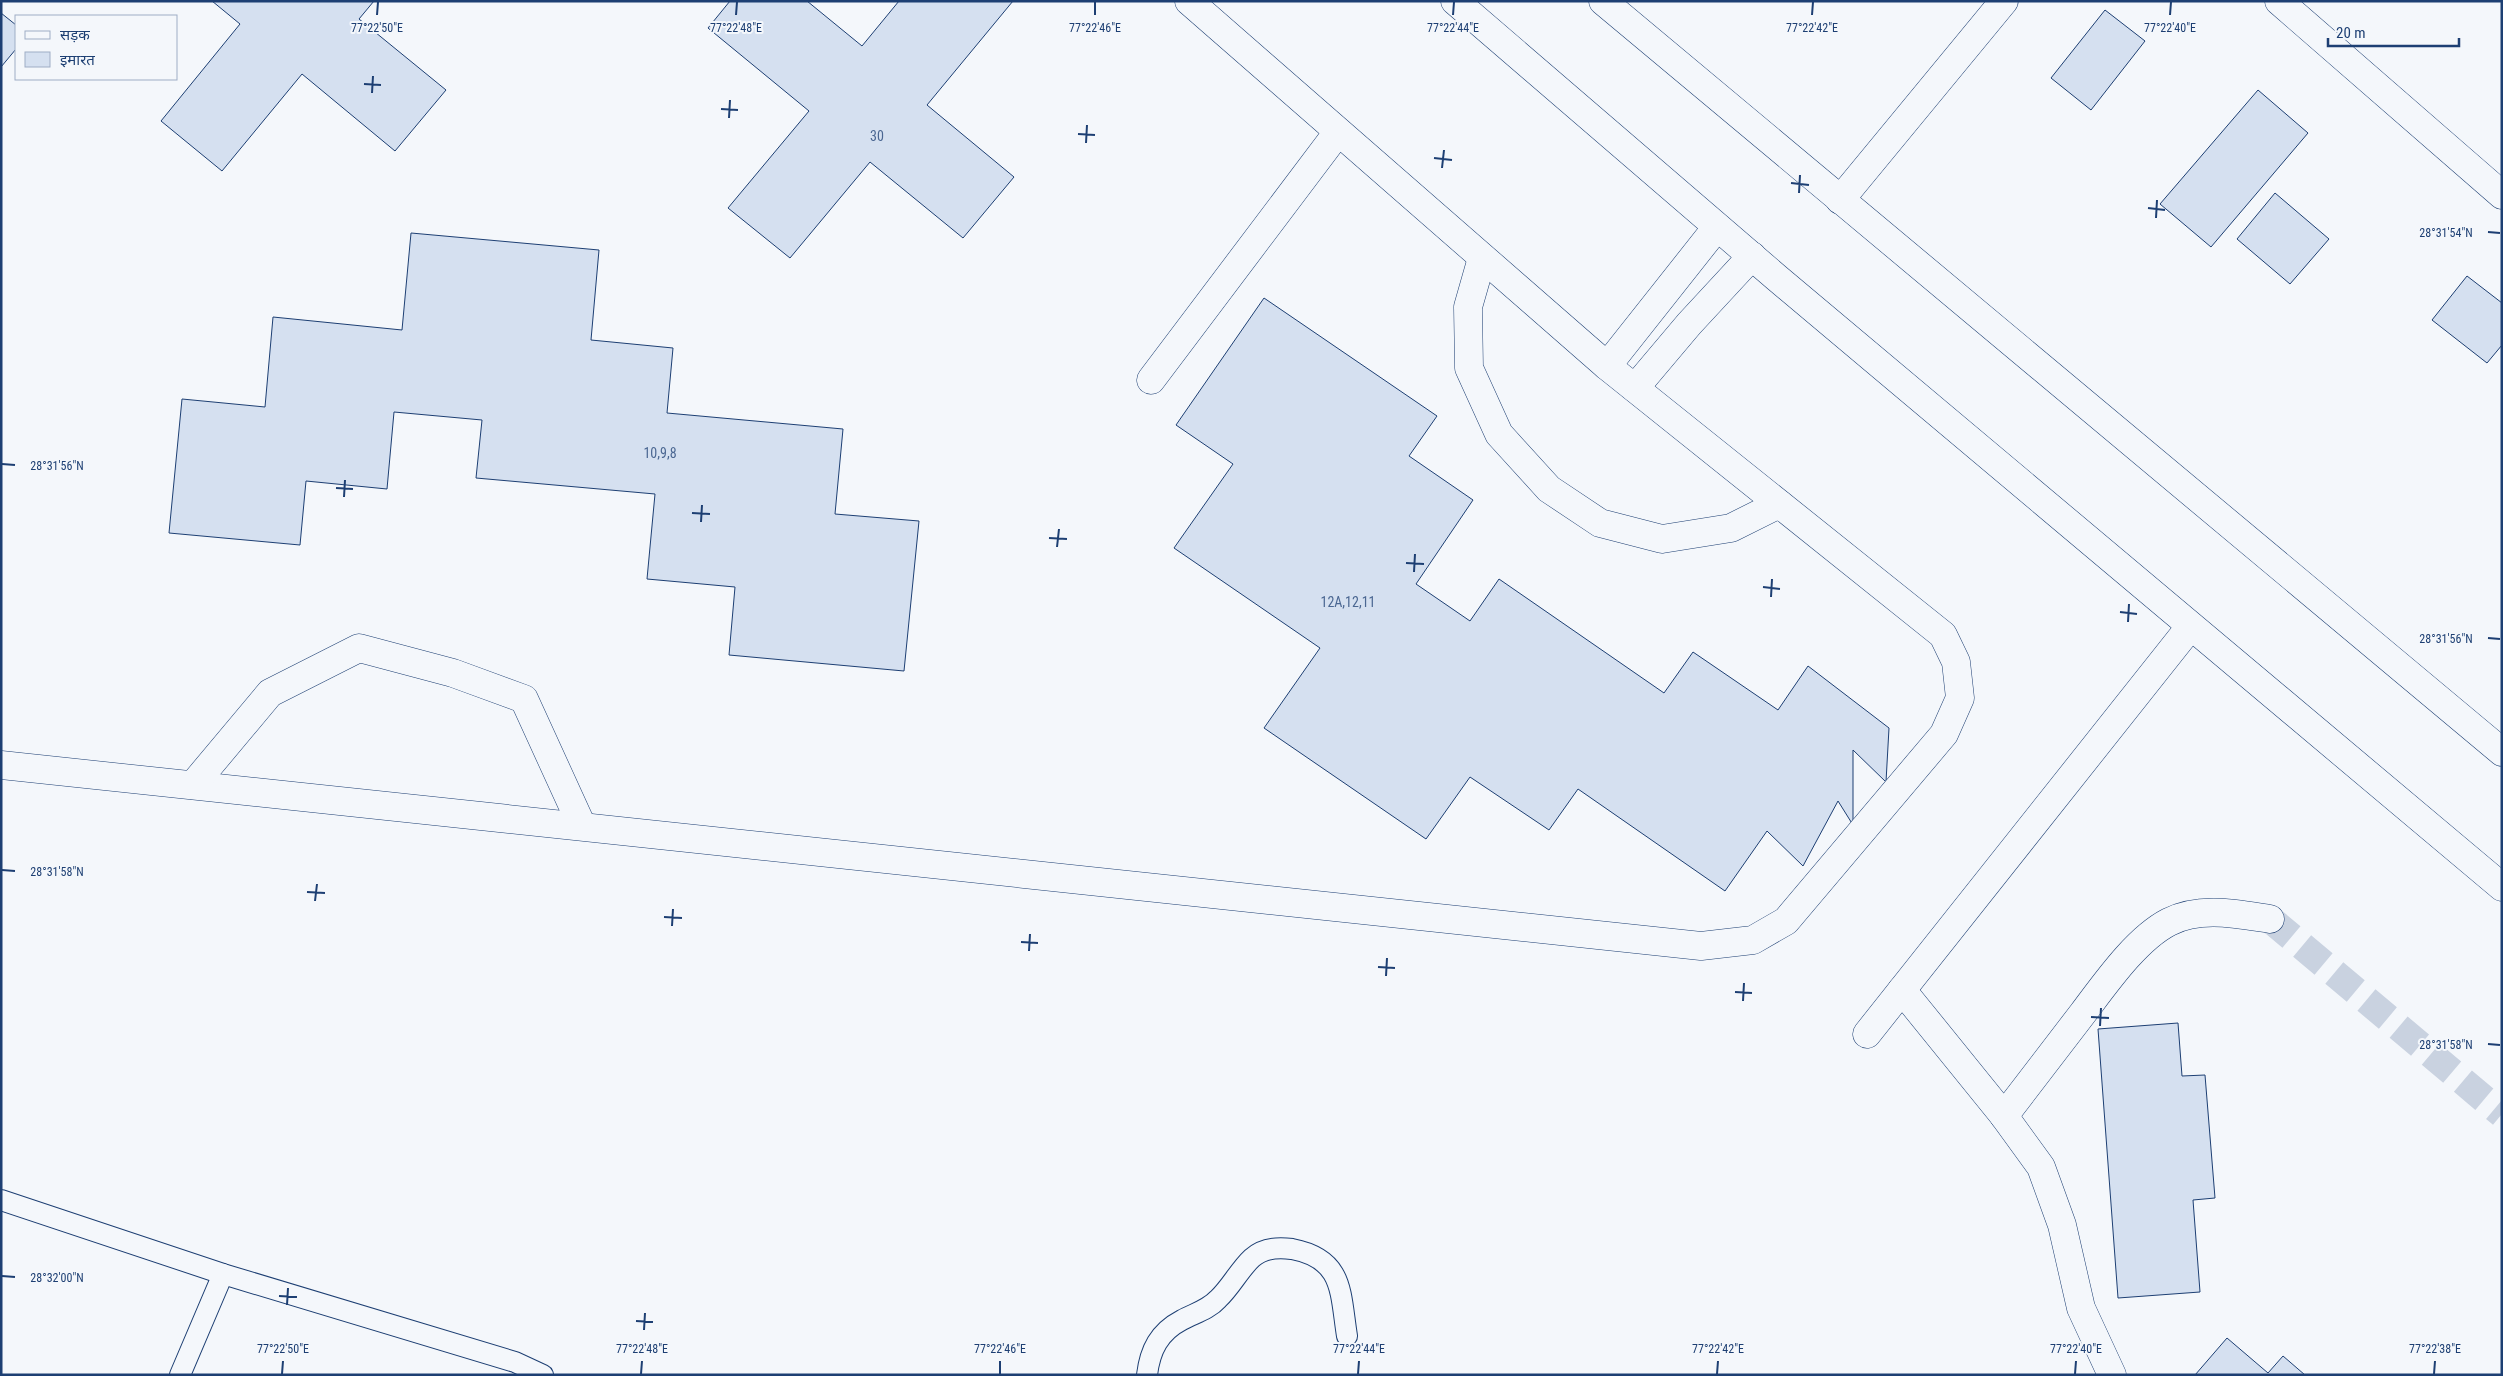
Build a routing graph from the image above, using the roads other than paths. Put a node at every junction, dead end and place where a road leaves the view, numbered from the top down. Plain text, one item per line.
1 (1189, 1) edge
2 (1455, 1) edge
3 (1603, 1) edge
4 (2004, 1) edge
5 (2279, 1) edge
6 (1338, 132) junction
7 (2502, 195) edge
8 (1840, 200) junction
9 (1717, 227) junction
10 (1752, 256) junction
11 (1482, 258) junction
12 (1607, 366) junction
13 (1151, 380) dead end
14 (1635, 388) junction
15 (1779, 504) junction
16 (2190, 627) junction
17 (2502, 752) edge
18 (1, 765) edge
19 (193, 785) junction
20 (582, 826) junction
21 (2502, 887) edge
22 (2270, 920) tunnel mouth
23 (1902, 990) junction
24 (1867, 1034) dead end
25 (2004, 1116) junction
26 (1, 1200) edge
27 (223, 1274) junction
28 (1347, 1336) dead end
29 (180, 1375) edge
30 (542, 1375) edge
31 (1148, 1375) edge
32 (2112, 1375) edge

1 - 6 street
2 - 9 street
3 - 8 street
4 - 8 street
5 - 7 street
6 - 11 street
6 - 13 street
8 - 17 street
9 - 10 street
9 - 12 street
10 - 14 street
10 - 16 street
11 - 12 street
11 - 15 street
12 - 14 street
14 - 15 street
15 - 20 street
16 - 21 street
16 - 23 street
18 - 19 street
19 - 20 street
19 - 20 street
22 - 25 street
23 - 24 street
23 - 25 street
25 - 32 street
26 - 27 lane
27 - 29 lane
27 - 30 lane
28 - 31 lane

